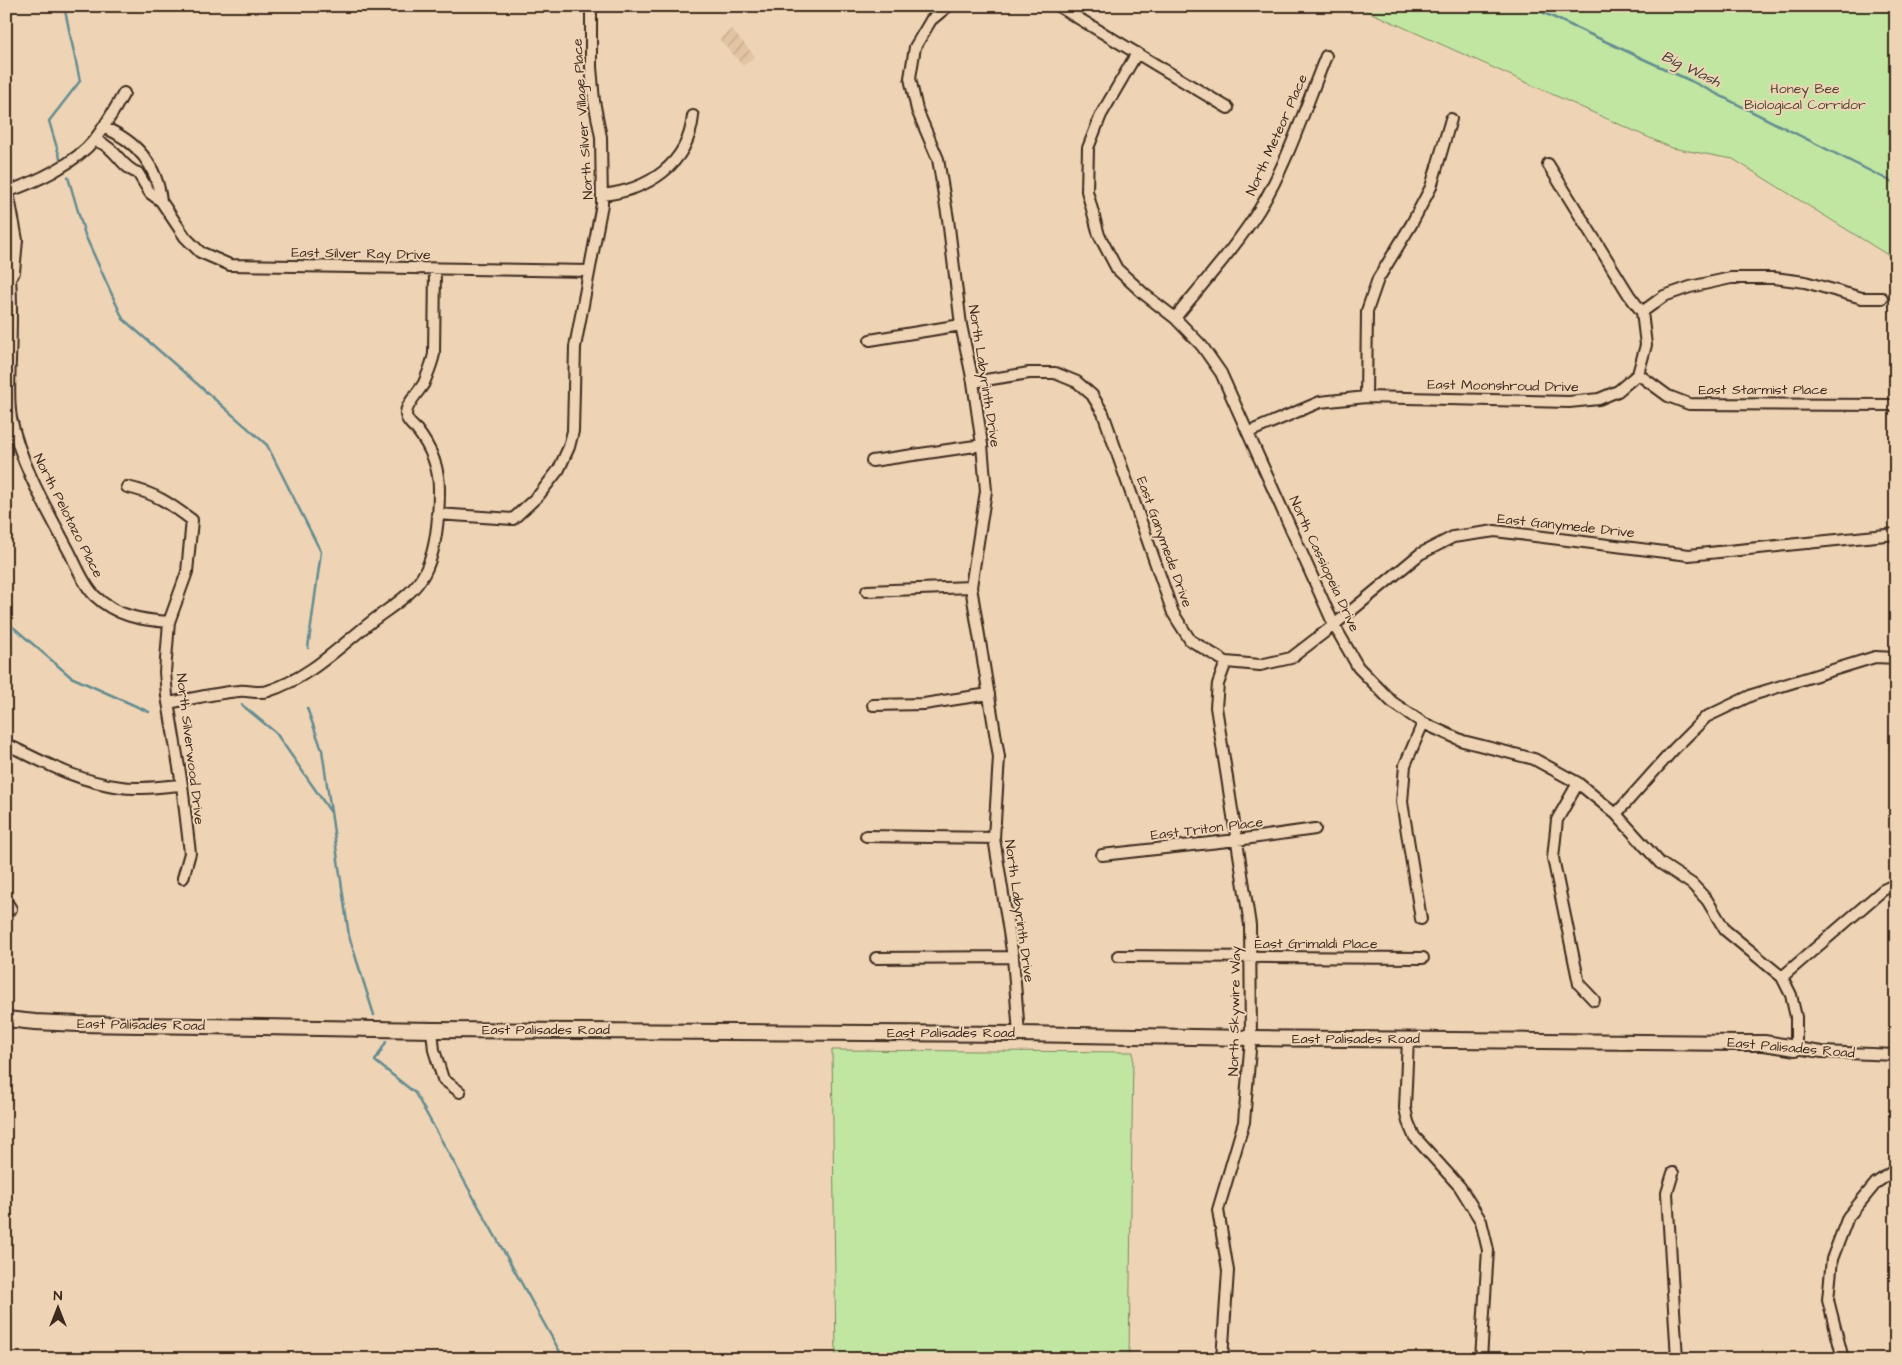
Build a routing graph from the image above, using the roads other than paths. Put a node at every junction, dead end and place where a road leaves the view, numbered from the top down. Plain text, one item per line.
1 (591, 6) edge
2 (948, 6) edge
3 (1058, 6) edge
4 (1137, 53) junction
5 (1326, 56) dead end
6 (124, 93) dead end
7 (1228, 108) dead end
8 (693, 116) dead end
9 (1452, 119) dead end
10 (103, 127) junction
11 (94, 140) junction
12 (1548, 164) dead end
13 (7, 192) edge
14 (602, 195) junction
15 (161, 201) junction
16 (435, 269) junction
17 (589, 272) junction
18 (8, 276) edge
19 (1882, 298) dead end
20 (1642, 312) junction
21 (1174, 318) junction
22 (8, 325) edge
23 (961, 325) junction
24 (870, 340) dead end
25 (1638, 374) junction
26 (974, 382) junction
27 (1366, 397) junction
28 (1896, 405) edge
29 (1249, 432) junction
30 (982, 445) junction
31 (872, 461) dead end
32 (127, 487) dead end
33 (437, 514) junction
34 (1896, 534) edge
35 (971, 587) junction
36 (867, 591) dead end
37 (169, 622) junction
38 (1334, 625) junction
39 (1896, 658) edge
40 (1226, 662) junction
41 (989, 694) junction
42 (168, 703) junction
43 (873, 705) dead end
44 (1423, 723) junction
45 (6, 744) edge
46 (1578, 783) junction
47 (182, 785) junction
48 (1616, 814) junction
49 (1315, 829) dead end
50 (866, 836) dead end
51 (994, 838) junction
52 (1237, 840) junction
53 (1102, 854) dead end
54 (183, 878) dead end
55 (1896, 884) edge
56 (1421, 919) dead end
57 (1118, 956) dead end
58 (1013, 957) junction
59 (1250, 957) junction
60 (876, 958) dead end
61 (1423, 958) dead end
62 (1782, 977) junction
63 (1594, 1000) dead end
64 (6, 1019) edge
65 (432, 1030) junction
66 (1019, 1034) junction
67 (1251, 1038) junction
68 (1408, 1039) junction
69 (1796, 1048) junction
70 (1896, 1055) edge
71 (460, 1092) dead end
72 (1896, 1169) edge
73 (1673, 1173) dead end
74 (1222, 1359) edge
75 (1481, 1359) edge
76 (1677, 1359) edge
77 (1843, 1359) edge

1 - 14 street, North Silver Village Place
2 - 23 street, North Labyrinth Drive
3 - 4 street
4 - 7 street
4 - 21 street, North Cassiopeia Drive
5 - 21 street, North Meteor Place
6 - 10 street
8 - 14 street
9 - 27 street
10 - 11 street
10 - 15 street, East Silver Ray Drive
11 - 13 street
11 - 15 street, East Silver Ray Drive
12 - 20 street
13 - 18 street, North Pelotazo Place
14 - 17 street, North Silver Village Place
15 - 16 street, East Silver Ray Drive
16 - 17 street, East Silver Ray Drive
16 - 33 street
17 - 33 street, North Silver Village Place
18 - 22 street, North Pelotazo Place
19 - 20 street
20 - 25 street
21 - 29 street, North Cassiopeia Drive
22 - 37 street, North Pelotazo Place
23 - 24 street
23 - 26 street, North Labyrinth Drive
25 - 27 street, East Moonshroud Drive
25 - 28 street, East Starmist Place
26 - 30 street, North Labyrinth Drive
26 - 40 street, East Ganymede Drive
27 - 29 street, East Moonshroud Drive
29 - 38 street, North Cassiopeia Drive
30 - 31 street
30 - 35 street, North Labyrinth Drive
32 - 37 street, North Silverwood Drive
33 - 42 street
34 - 38 street, East Ganymede Drive
35 - 36 street
35 - 41 street, North Labyrinth Drive
37 - 42 street, North Silverwood Drive
38 - 40 street, East Ganymede Drive
38 - 44 street, North Cassiopeia Drive
39 - 48 street
40 - 52 street, North Skywire Way
41 - 43 street
41 - 51 street, North Labyrinth Drive
42 - 47 street, North Silverwood Drive
44 - 46 street, North Cassiopeia Drive
44 - 56 street
45 - 47 street
46 - 48 street, North Cassiopeia Drive
46 - 63 street
47 - 54 street, North Silverwood Drive
48 - 62 street, North Cassiopeia Drive
49 - 52 street, East Triton Place
50 - 51 street
51 - 58 street, North Labyrinth Drive
52 - 53 street, East Triton Place
52 - 59 street, North Skywire Way
55 - 62 street
57 - 59 street, East Grimaldi Place
58 - 60 street
58 - 66 street, North Labyrinth Drive
59 - 61 street, East Grimaldi Place
59 - 67 street, North Skywire Way
62 - 69 street, North Cassiopeia Drive
64 - 65 street, East Palisades Road
65 - 66 street, East Palisades Road
65 - 71 street
66 - 67 street, East Palisades Road
67 - 68 street, East Palisades Road
67 - 74 street, North Skywire Way
68 - 69 street, East Palisades Road
68 - 75 street
69 - 70 street, East Palisades Road
72 - 77 street
73 - 76 street

